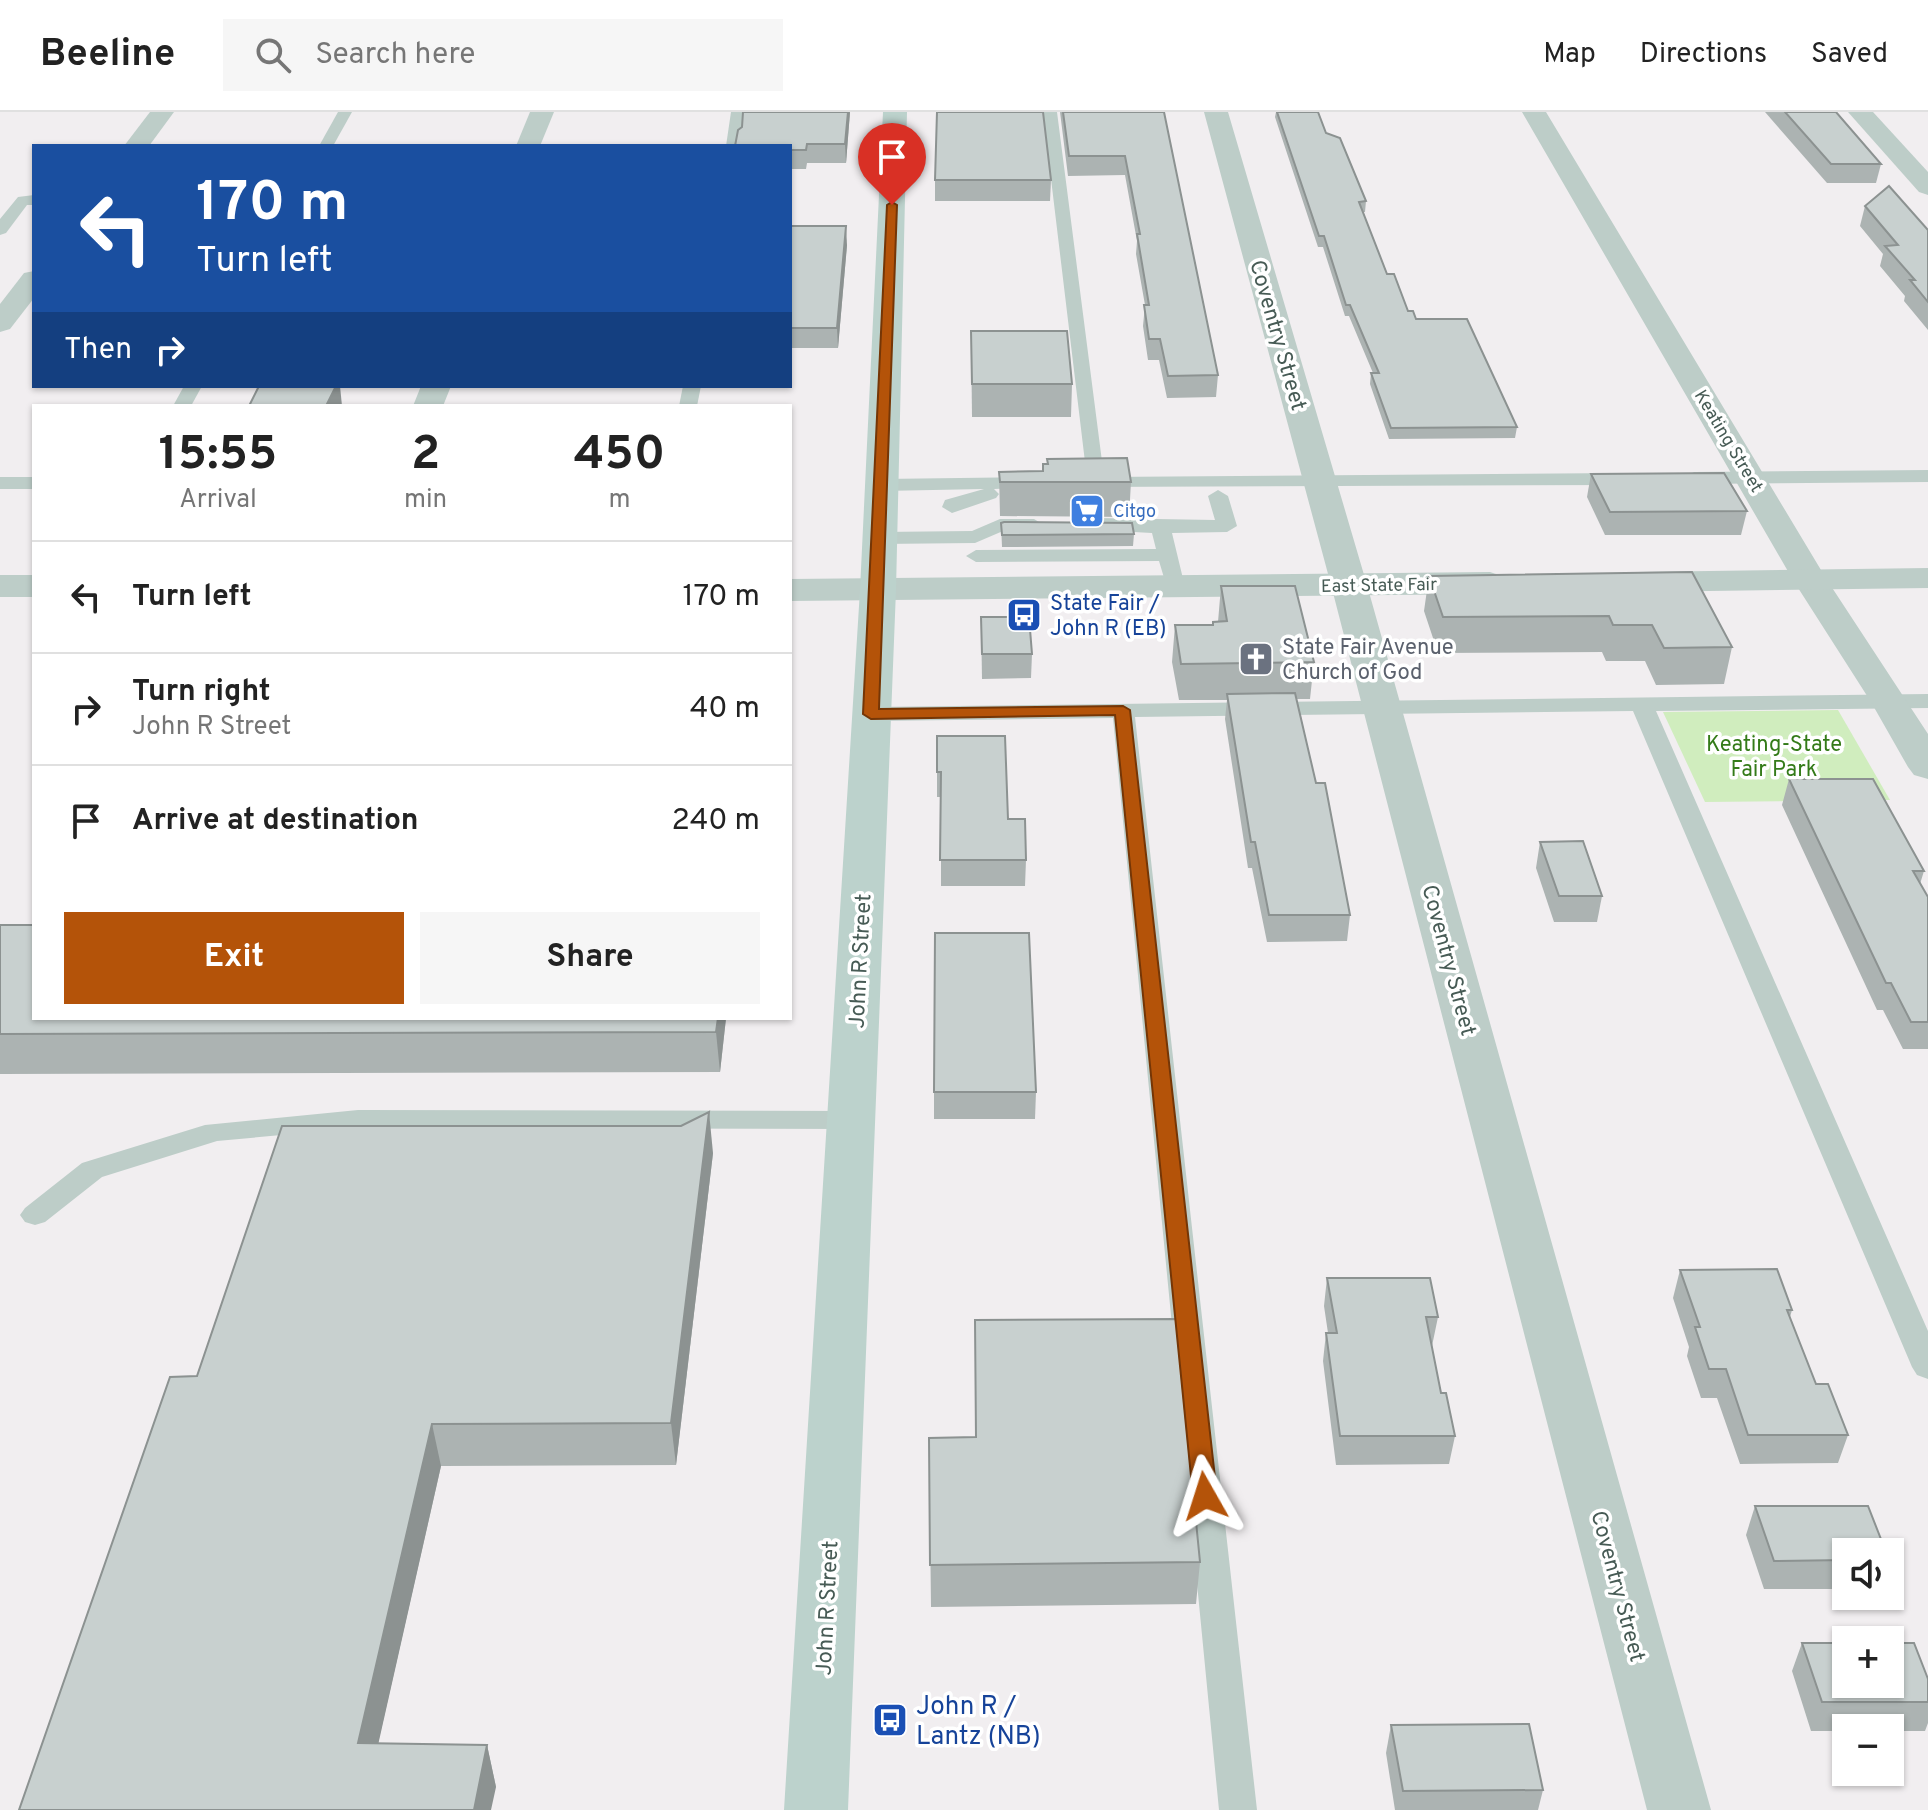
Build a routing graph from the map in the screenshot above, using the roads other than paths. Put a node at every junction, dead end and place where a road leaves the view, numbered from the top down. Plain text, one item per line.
1 (162, 112) edge
2 (345, 112) edge
3 (542, 112) edge
4 (738, 112) edge
5 (895, 112) edge
6 (1050, 112) edge
7 (1216, 112) edge
8 (1534, 112) edge
9 (1860, 112) edge
10 (138, 144) edge
11 (327, 144) edge
12 (529, 144) edge
13 (733, 144) edge
14 (1928, 187) edge
15 (32, 200) edge
16 (0, 230) edge
17 (32, 282) edge
18 (0, 323) edge
19 (1928, 476) edge
20 (1750, 477) junction
21 (1638, 478) edge
22 (1670, 478) edge
23 (1320, 481) junction
24 (0, 483) edge
25 (32, 483) edge
26 (1053, 483) edge
27 (882, 485) junction
28 (996, 488) junction
29 (1218, 496) dead end
30 (1000, 525) junction
31 (1161, 527) junction
32 (967, 532) junction
33 (880, 538) junction
34 (1172, 571) junction
35 (1928, 578) edge
36 (1810, 580) junction
37 (1604, 582) edge
38 (1524, 583) edge
39 (1349, 585) junction
40 (0, 586) edge
41 (32, 586) edge
42 (792, 590) edge
43 (878, 590) junction
44 (1928, 701) edge
45 (1890, 702) junction
46 (1641, 703) junction
47 (1382, 707) junction
48 (1123, 710) junction
49 (871, 714) junction
50 (1928, 767) edge
51 (851, 1120) junction
52 (35, 1215) dead end
53 (1928, 1367) edge
54 (816, 1810) edge
55 (1238, 1810) edge
56 (1679, 1810) edge

1 - 10 street
2 - 11 lane
3 - 12 street
4 - 13 lane
5 - 27 main road, John R Street
6 - 23 lane
7 - 23 street, Coventry Street
8 - 20 street, Keating Street
9 - 14 street
15 - 16 lane
17 - 18 street
19 - 20 lane
20 - 22 lane
20 - 36 street, Keating Street
21 - 23 lane
23 - 39 street, Coventry Street
24 - 25 lane
26 - 28 lane
27 - 28 lane
27 - 33 main road, John R Street
28 - 30 lane
28 - 32 lane
29 - 31 lane
30 - 31 lane
30 - 32 lane
31 - 34 lane
32 - 33 lane
32 - 34 street, East State Fair
32 - 34 lane
32 - 43 street, East State Fair
33 - 43 main road, John R Street
34 - 39 street, East State Fair
35 - 36 street
36 - 37 street
36 - 45 street, Keating Street
38 - 39 street, East State Fair
39 - 47 street, Coventry Street
40 - 41 street
42 - 43 street, East State Fair
43 - 49 main road, John R Street
44 - 45 lane
45 - 46 lane
45 - 50 street, Keating Street
46 - 47 lane
46 - 53 lane
47 - 48 lane
47 - 56 street, Coventry Street
48 - 49 lane
48 - 55 lane
49 - 51 main road, John R Street
51 - 52 lane
51 - 54 main road, John R Street

